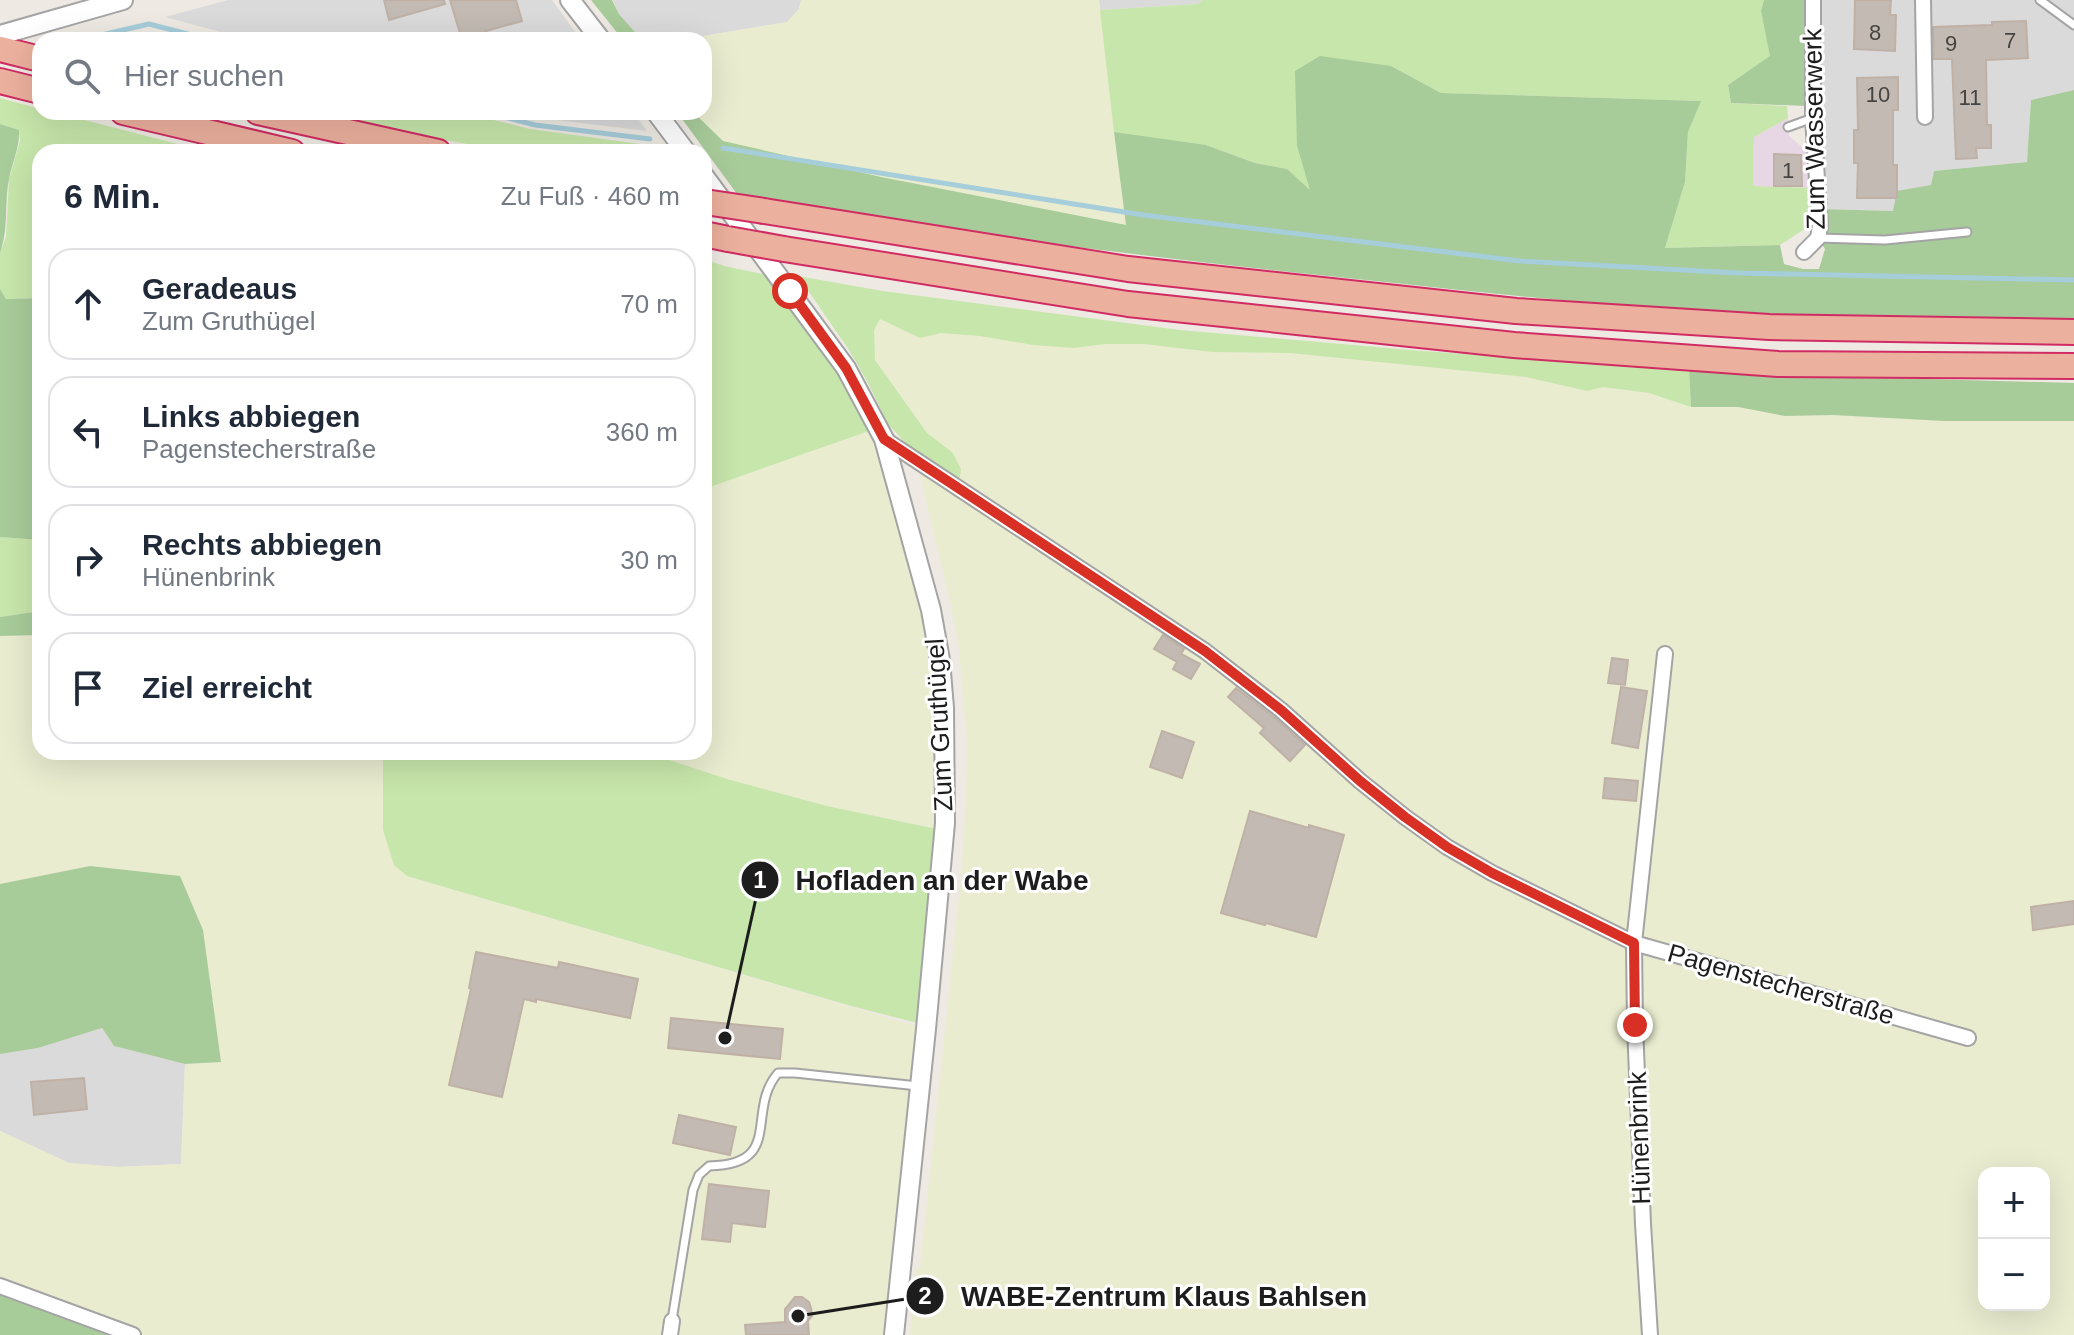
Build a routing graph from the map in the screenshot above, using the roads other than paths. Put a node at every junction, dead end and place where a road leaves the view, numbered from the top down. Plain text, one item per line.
1 (123, 0) edge
2 (570, 0) edge
3 (1813, 0) edge
4 (1923, 0) edge
5 (2040, 0) edge
6 (2074, 25) edge
7 (595, 32) edge
8 (9, 33) edge
9 (0, 49) edge
10 (32, 57) edge
11 (0, 81) edge
12 (32, 89) edge
13 (1925, 117) dead end
14 (1813, 118) junction
15 (157, 120) edge
16 (294, 120) edge
17 (662, 120) edge
18 (1788, 127) dead end
19 (258, 144) edge
20 (402, 144) edge
21 (680, 144) edge
22 (712, 187) edge
23 (712, 203) edge
24 (1967, 232) dead end
25 (716, 236) edge
26 (1818, 238) junction
27 (1804, 252) dead end
28 (2074, 332) edge
29 (2074, 366) edge
30 (884, 439) junction
31 (1665, 654) dead end
32 (1634, 943) junction
33 (1968, 1038) dead end
34 (920, 1086) junction
35 (0, 1286) edge
36 (671, 1328) edge
37 (133, 1335) edge
38 (894, 1335) edge
39 (1650, 1335) edge

1 - 8 street
2 - 7 street
3 - 14 street, Zum Wasserwerk
4 - 13 street
5 - 6 lane
9 - 10 highway
11 - 12 highway
14 - 18 lane
14 - 26 street, Zum Wasserwerk
15 - 19 highway
16 - 20 highway
17 - 21 street
22 - 30 street, Zum Gruthügel
23 - 28 highway, bridge
24 - 26 lane
25 - 29 highway, bridge
26 - 27 street, Zum Wasserwerk
30 - 32 street, Pagenstecherstraße
30 - 34 street, Zum Gruthügel
31 - 32 street, Hünenbrink
32 - 33 street, Pagenstecherstraße
32 - 39 street, Hünenbrink
34 - 36 lane
34 - 38 street, Zum Gruthügel
35 - 37 street

